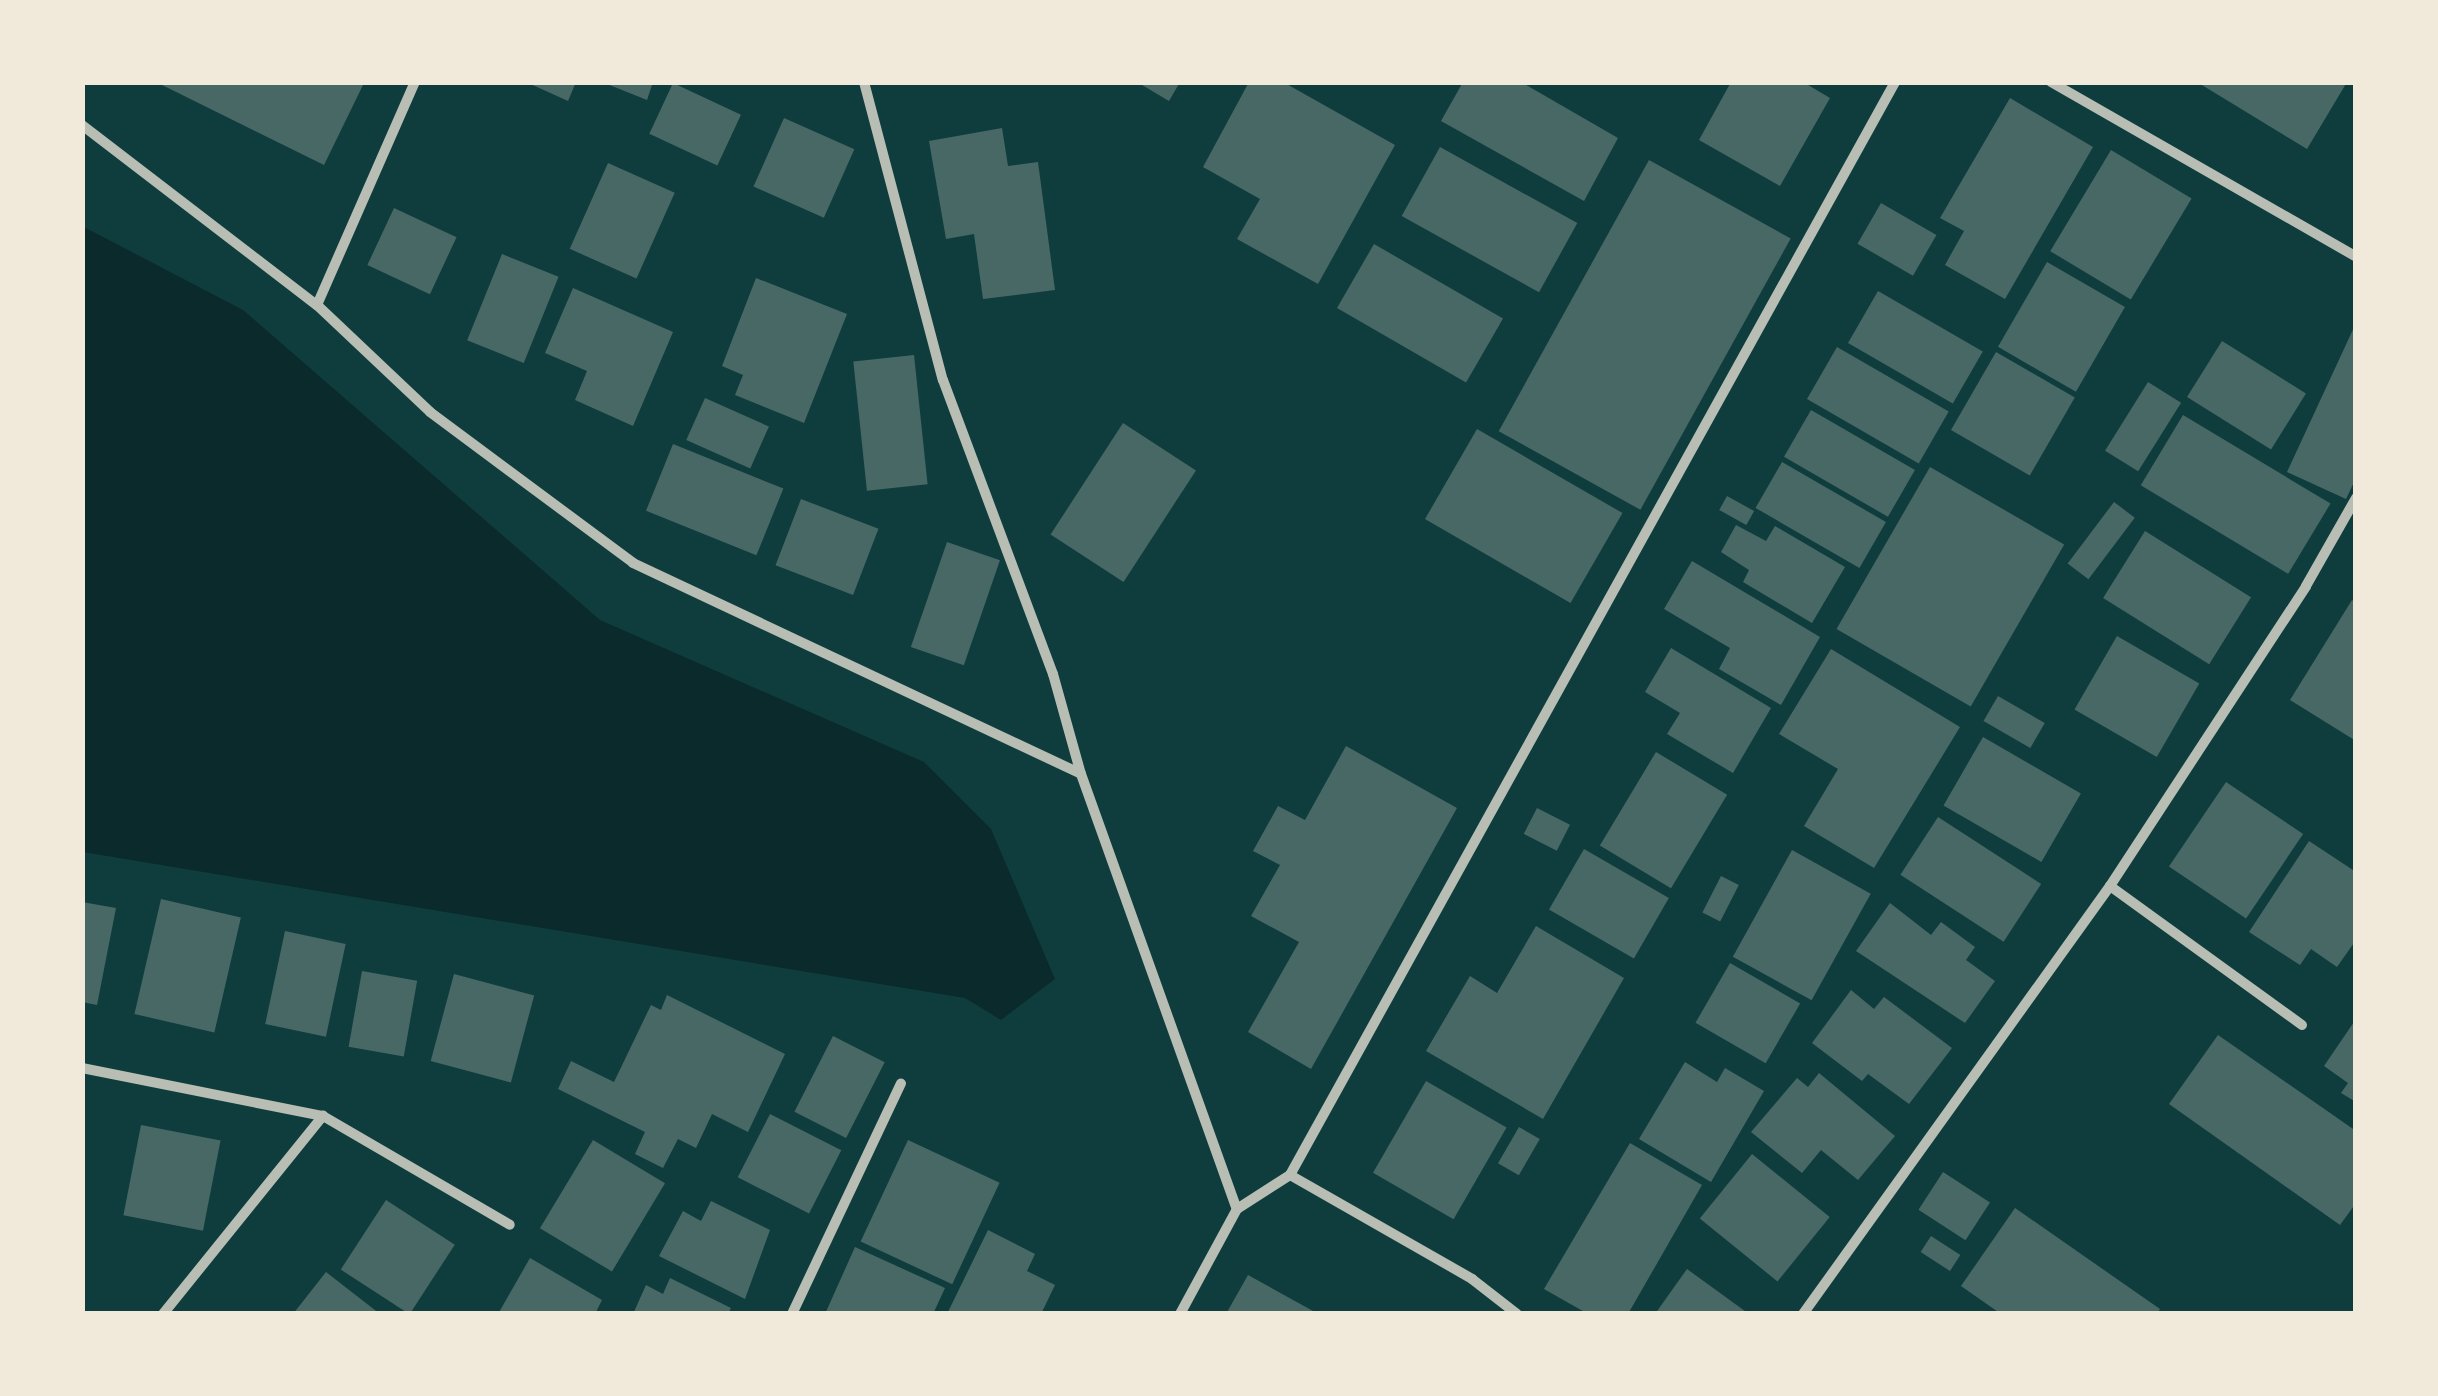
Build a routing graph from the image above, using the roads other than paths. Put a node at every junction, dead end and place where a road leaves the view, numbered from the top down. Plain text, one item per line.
1 (415, 82) edge
2 (864, 82) edge
3 (1895, 82) edge
4 (2050, 82) edge
5 (82, 126) edge
6 (2356, 256) edge
7 (317, 305) junction
8 (2356, 498) edge
9 (1081, 774) junction
10 (2110, 886) junction
11 (2302, 1025) dead end
12 (82, 1068) edge
13 (901, 1083) dead end
14 (323, 1116) junction
15 (1290, 1174) junction
16 (1237, 1209) junction
17 (510, 1225) dead end
18 (163, 1314) edge
19 (792, 1314) edge
20 (1180, 1314) edge
21 (1517, 1314) edge
22 (1802, 1314) edge

1 - 7 street
2 - 9 street
3 - 15 street
4 - 6 street
5 - 7 street
7 - 9 street
8 - 10 street
9 - 16 street
10 - 11 street
10 - 22 street
12 - 14 street
13 - 19 street
14 - 17 street
14 - 18 street
15 - 16 street
15 - 21 street
16 - 20 street

